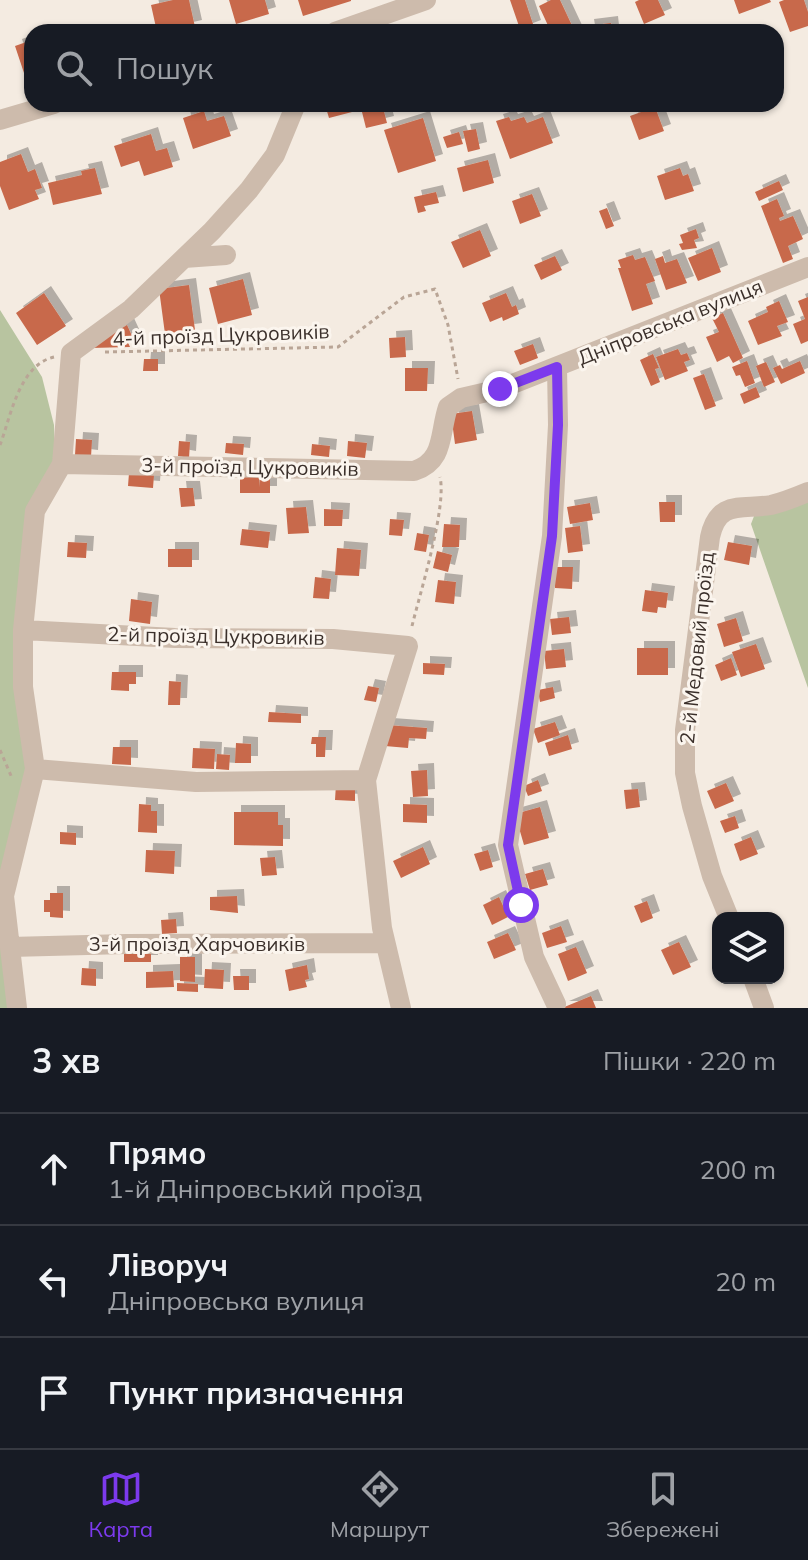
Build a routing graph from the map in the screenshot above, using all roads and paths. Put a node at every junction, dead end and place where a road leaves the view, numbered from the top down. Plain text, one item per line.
1 (426, 0) edge
2 (358, 24) edge
3 (27, 112) edge
4 (293, 112) edge
5 (0, 120) edge
6 (226, 255) dead end
7 (184, 258) junction
8 (808, 267) edge
9 (103, 352) dead end
10 (71, 353) junction
11 (557, 367) junction
12 (461, 398) junction
13 (0, 445) edge
14 (435, 459) junction
15 (62, 464) junction
16 (808, 492) edge
17 (23, 630) junction
18 (408, 646) junction
19 (35, 769) junction
20 (366, 780) junction
21 (727, 912) edge
22 (385, 943) junction
23 (10, 947) junction
24 (755, 984) edge
25 (556, 1004) dead end
26 (17, 1008) edge
27 (401, 1008) edge
28 (764, 1008) edge

1 - 2 street
3 - 5 street
4 - 7 street
6 - 7 street
7 - 10 street
8 - 11 street, Дніпровська вулиця
9 - 12 path, 4-й проїзд Цукровиків
10 - 13 path
10 - 15 street
11 - 12 street, Дніпровська вулиця
11 - 25 street
12 - 14 street
14 - 15 street, 3-й проїзд Цукровиків
14 - 18 path
15 - 17 street
16 - 21 street, 2-й Медовий проїзд
17 - 18 street, 2-й проїзд Цукровиків
17 - 19 street
18 - 20 street
19 - 20 street
19 - 23 street
20 - 22 street
22 - 23 street, 3-й проїзд Харчовиків
22 - 27 street
23 - 26 street
24 - 28 street

